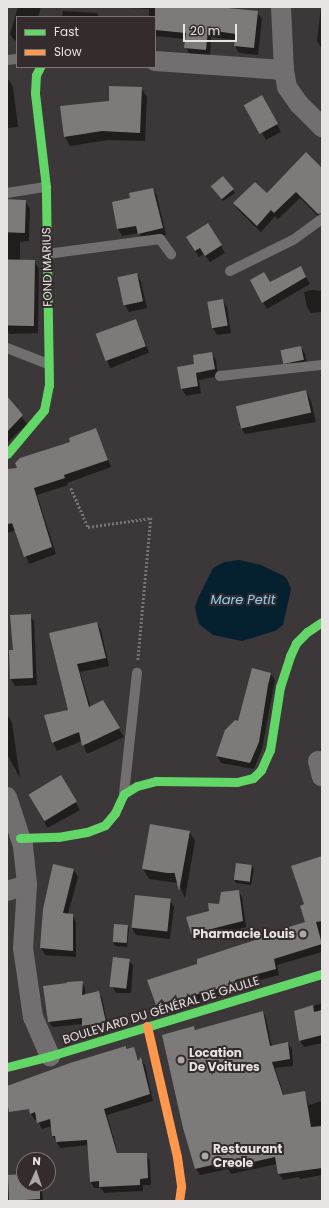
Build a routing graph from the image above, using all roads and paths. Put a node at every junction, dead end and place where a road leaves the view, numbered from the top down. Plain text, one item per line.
1 (281, 7) edge
2 (156, 61) edge
3 (40, 68) edge
4 (284, 70) junction
5 (322, 127) edge
6 (46, 187) junction
7 (7, 193) edge
8 (322, 219) edge
9 (47, 254) junction
10 (171, 254) dead end
11 (230, 271) dead end
12 (7, 348) edge
13 (48, 364) junction
14 (322, 365) edge
15 (220, 376) dead end
16 (7, 454) edge
17 (71, 488) dead end
18 (322, 622) edge
19 (137, 673) joint
20 (124, 794) junction
21 (7, 797) edge
22 (20, 838) junction
23 (27, 885) junction
24 (7, 891) edge
25 (322, 974) edge
26 (147, 1026) junction
27 (50, 1056) junction
28 (7, 1067) edge
29 (179, 1201) edge

1 - 4 street
2 - 4 street
3 - 6 street, FOND MARIUS
4 - 5 street
6 - 7 lane
6 - 9 street, FOND MARIUS
8 - 11 lane
9 - 10 lane
9 - 13 street, FOND MARIUS
12 - 13 lane
13 - 16 street, FOND MARIUS
14 - 15 lane
17 - 19 path
18 - 20 street
19 - 20 lane
20 - 22 street
21 - 22 street
22 - 23 street
23 - 24 street
23 - 27 street
25 - 26 street, BOULEVARD DU GÉNÉRAL DE GAULLE
26 - 27 street, BOULEVARD DU GÉNÉRAL DE GAULLE
26 - 29 street
27 - 28 street, BOULEVARD DU GÉNÉRAL DE GAULLE

